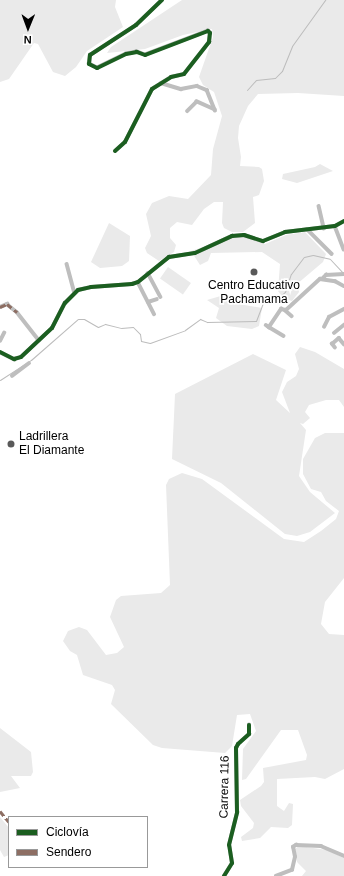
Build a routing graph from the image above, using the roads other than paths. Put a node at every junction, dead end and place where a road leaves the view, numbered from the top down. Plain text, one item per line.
1 (162, 0) edge
2 (160, 83) junction
3 (188, 111) dead end
4 (115, 151) dead end
5 (319, 206) dead end
6 (344, 221) edge
7 (335, 226) junction
8 (324, 228) junction
9 (307, 229) junction
10 (344, 249) edge
11 (332, 254) dead end
12 (68, 264) dead end
13 (148, 273) junction
14 (343, 274) edge
15 (322, 279) junction
16 (138, 282) junction
17 (344, 286) edge
18 (75, 293) junction
19 (161, 297) dead end
20 (157, 299) dead end
21 (148, 302) junction
22 (0, 307) edge
23 (285, 310) junction
24 (344, 310) edge
25 (154, 314) dead end
26 (292, 316) dead end
27 (344, 325) edge
28 (324, 327) dead end
29 (4, 333) dead end
30 (334, 333) dead end
31 (344, 334) edge
32 (284, 336) dead end
33 (340, 338) junction
34 (39, 340) junction
35 (0, 341) edge
36 (344, 344) edge
37 (335, 348) dead end
38 (0, 352) edge
39 (21, 363) junction
40 (29, 363) dead end
41 (12, 376) dead end
42 (249, 725) dead end
43 (344, 856) edge
44 (224, 876) edge
45 (276, 876) edge

1 - 2 street
2 - 3 street
2 - 4 street
5 - 8 street
6 - 7 street
7 - 8 street
7 - 10 street
8 - 9 street
9 - 11 street
9 - 13 street
12 - 18 street
13 - 16 street
13 - 19 street
14 - 15 street
15 - 17 street
15 - 23 street
16 - 18 street
16 - 21 street
18 - 34 street
20 - 21 street
21 - 25 street
22 - 34 street
23 - 26 street
23 - 32 street
24 - 28 street
27 - 30 street
29 - 35 street
31 - 33 street
33 - 36 street
33 - 37 street
34 - 39 street
38 - 39 street
39 - 40 street
39 - 41 street
42 - 44 street, Carrera 116
43 - 45 street

